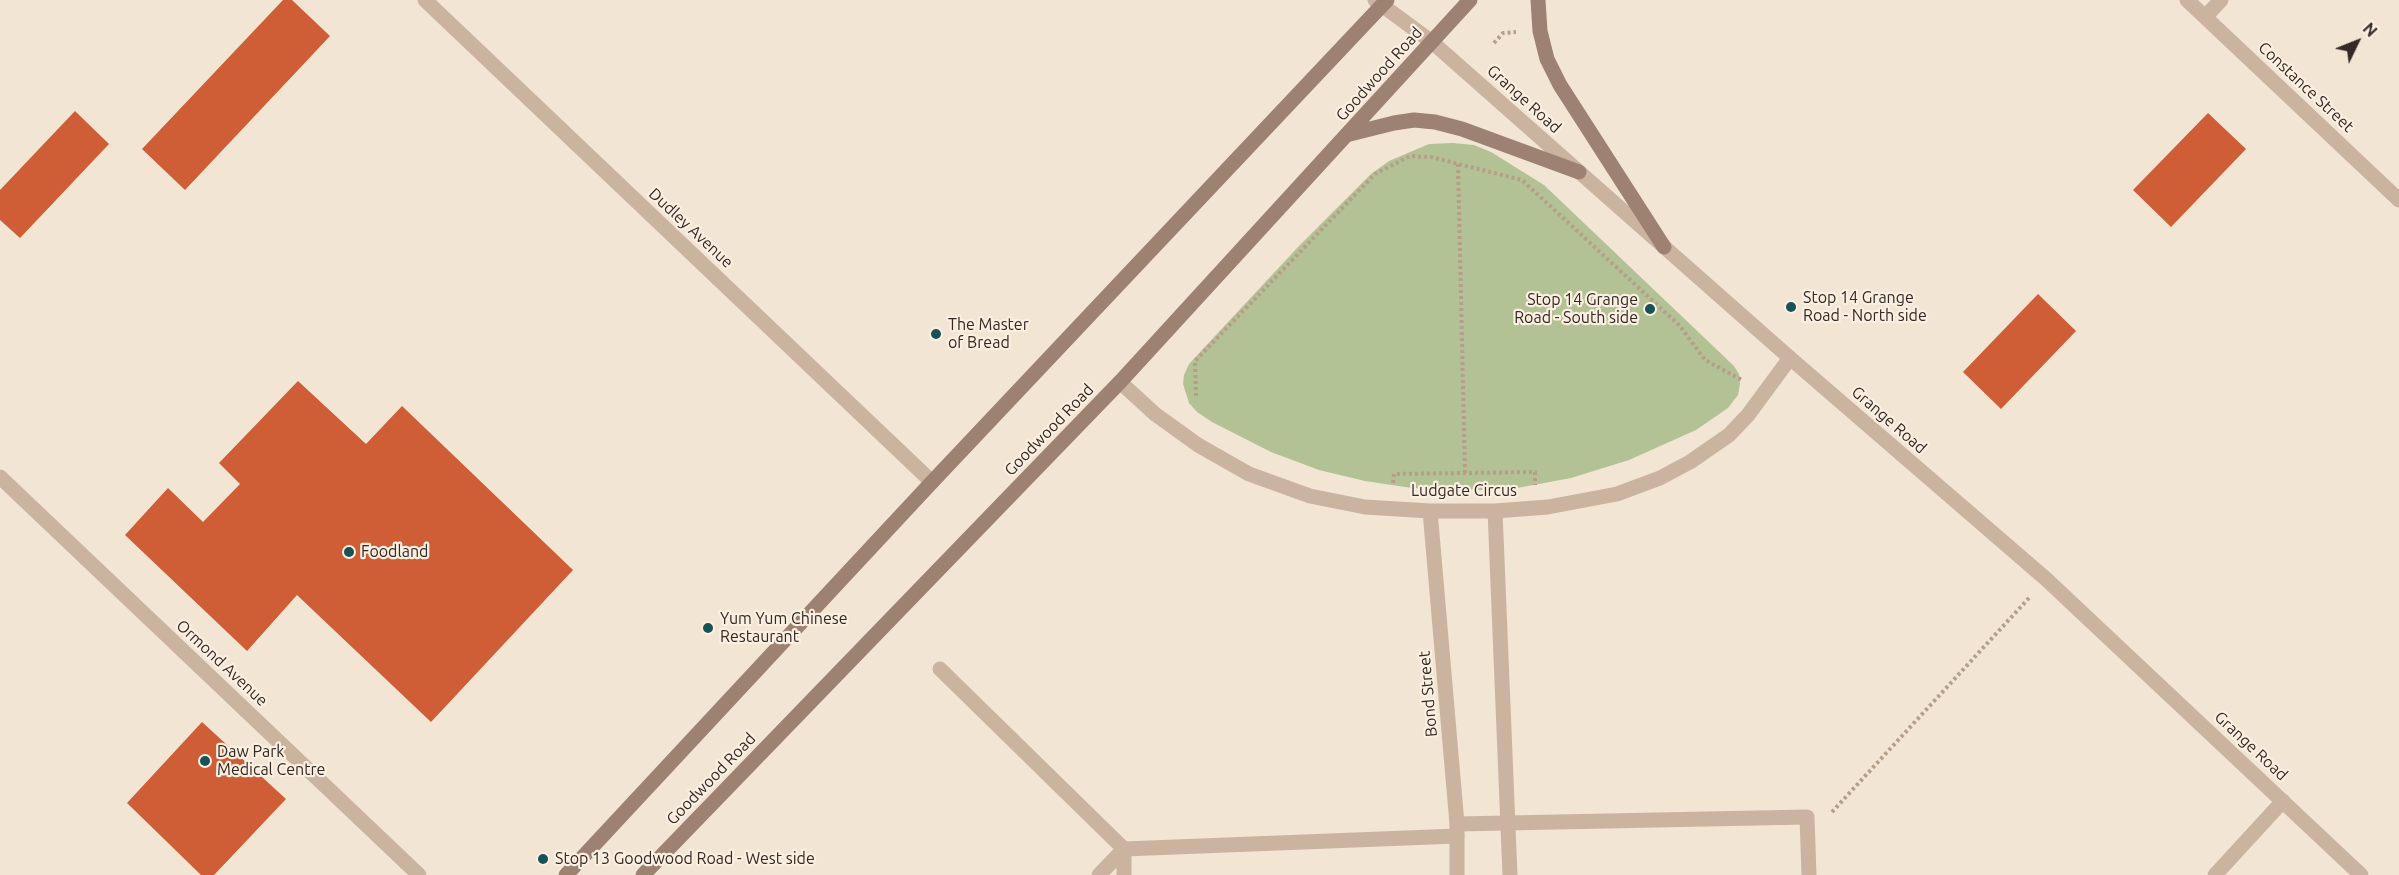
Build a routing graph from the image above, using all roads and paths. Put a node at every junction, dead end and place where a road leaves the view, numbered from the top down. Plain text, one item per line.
1 (424, 0) edge
2 (1470, 0) edge
3 (1538, 0) edge
4 (2187, 0) edge
5 (2221, 0) edge
6 (1381, 2) edge
7 (2205, 17) junction
8 (1520, 32) dead end
9 (1432, 42) junction
10 (1494, 43) dead end
11 (1346, 135) junction
12 (1458, 164) junction
13 (1579, 172) junction
14 (2399, 200) edge
15 (1664, 247) junction
16 (1790, 358) junction
17 (1120, 382) junction
18 (1764, 392) junction
19 (1196, 396) dead end
20 (1465, 473) junction
21 (0, 477) edge
22 (932, 482) junction
23 (1390, 508) junction
24 (1537, 508) junction
25 (1430, 511) junction
26 (1495, 511) junction
27 (2046, 579) junction
28 (940, 669) dead end
29 (2283, 801) junction
30 (1807, 817) junction
31 (1508, 823) junction
32 (1457, 830) junction
33 (1124, 849) junction
34 (419, 875) edge
35 (566, 875) edge
36 (643, 875) edge
37 (1099, 875) edge
38 (1124, 875) edge
39 (1457, 875) edge
40 (1510, 875) edge
41 (1809, 875) edge
42 (2215, 875) edge
43 (2361, 875) edge

1 - 22 street, Dudley Avenue
2 - 9 main road, Goodwood Road
3 - 15 main road
4 - 7 street, Constance Street
5 - 7 street
6 - 9 street, Grange Road
6 - 22 main road
7 - 14 street, Constance Street
8 - 10 path
9 - 11 main road, Goodwood Road
9 - 13 street, Grange Road
11 - 13 main road
11 - 17 main road, Goodwood Road
12 - 18 path
12 - 19 path
12 - 20 path
13 - 15 street, Grange Road
15 - 16 street, Grange Road
16 - 18 street, Ludgate Circus
16 - 27 street, Grange Road
17 - 23 street, Ludgate Circus
17 - 36 main road, Goodwood Road
18 - 24 street, Ludgate Circus
20 - 23 path
20 - 24 path
21 - 34 street, Ormond Avenue
22 - 35 main road
23 - 25 street, Ludgate Circus
24 - 26 street, Ludgate Circus
25 - 26 street, Ludgate Circus
25 - 32 street, Bond Street
26 - 31 street
27 - 29 street, Grange Road
27 - 30 path
28 - 33 street
29 - 42 street
29 - 43 street, Grange Road
30 - 31 street
30 - 41 street
31 - 32 street
31 - 40 street
32 - 33 street
32 - 39 street, Bond Street
33 - 37 street
33 - 38 street

